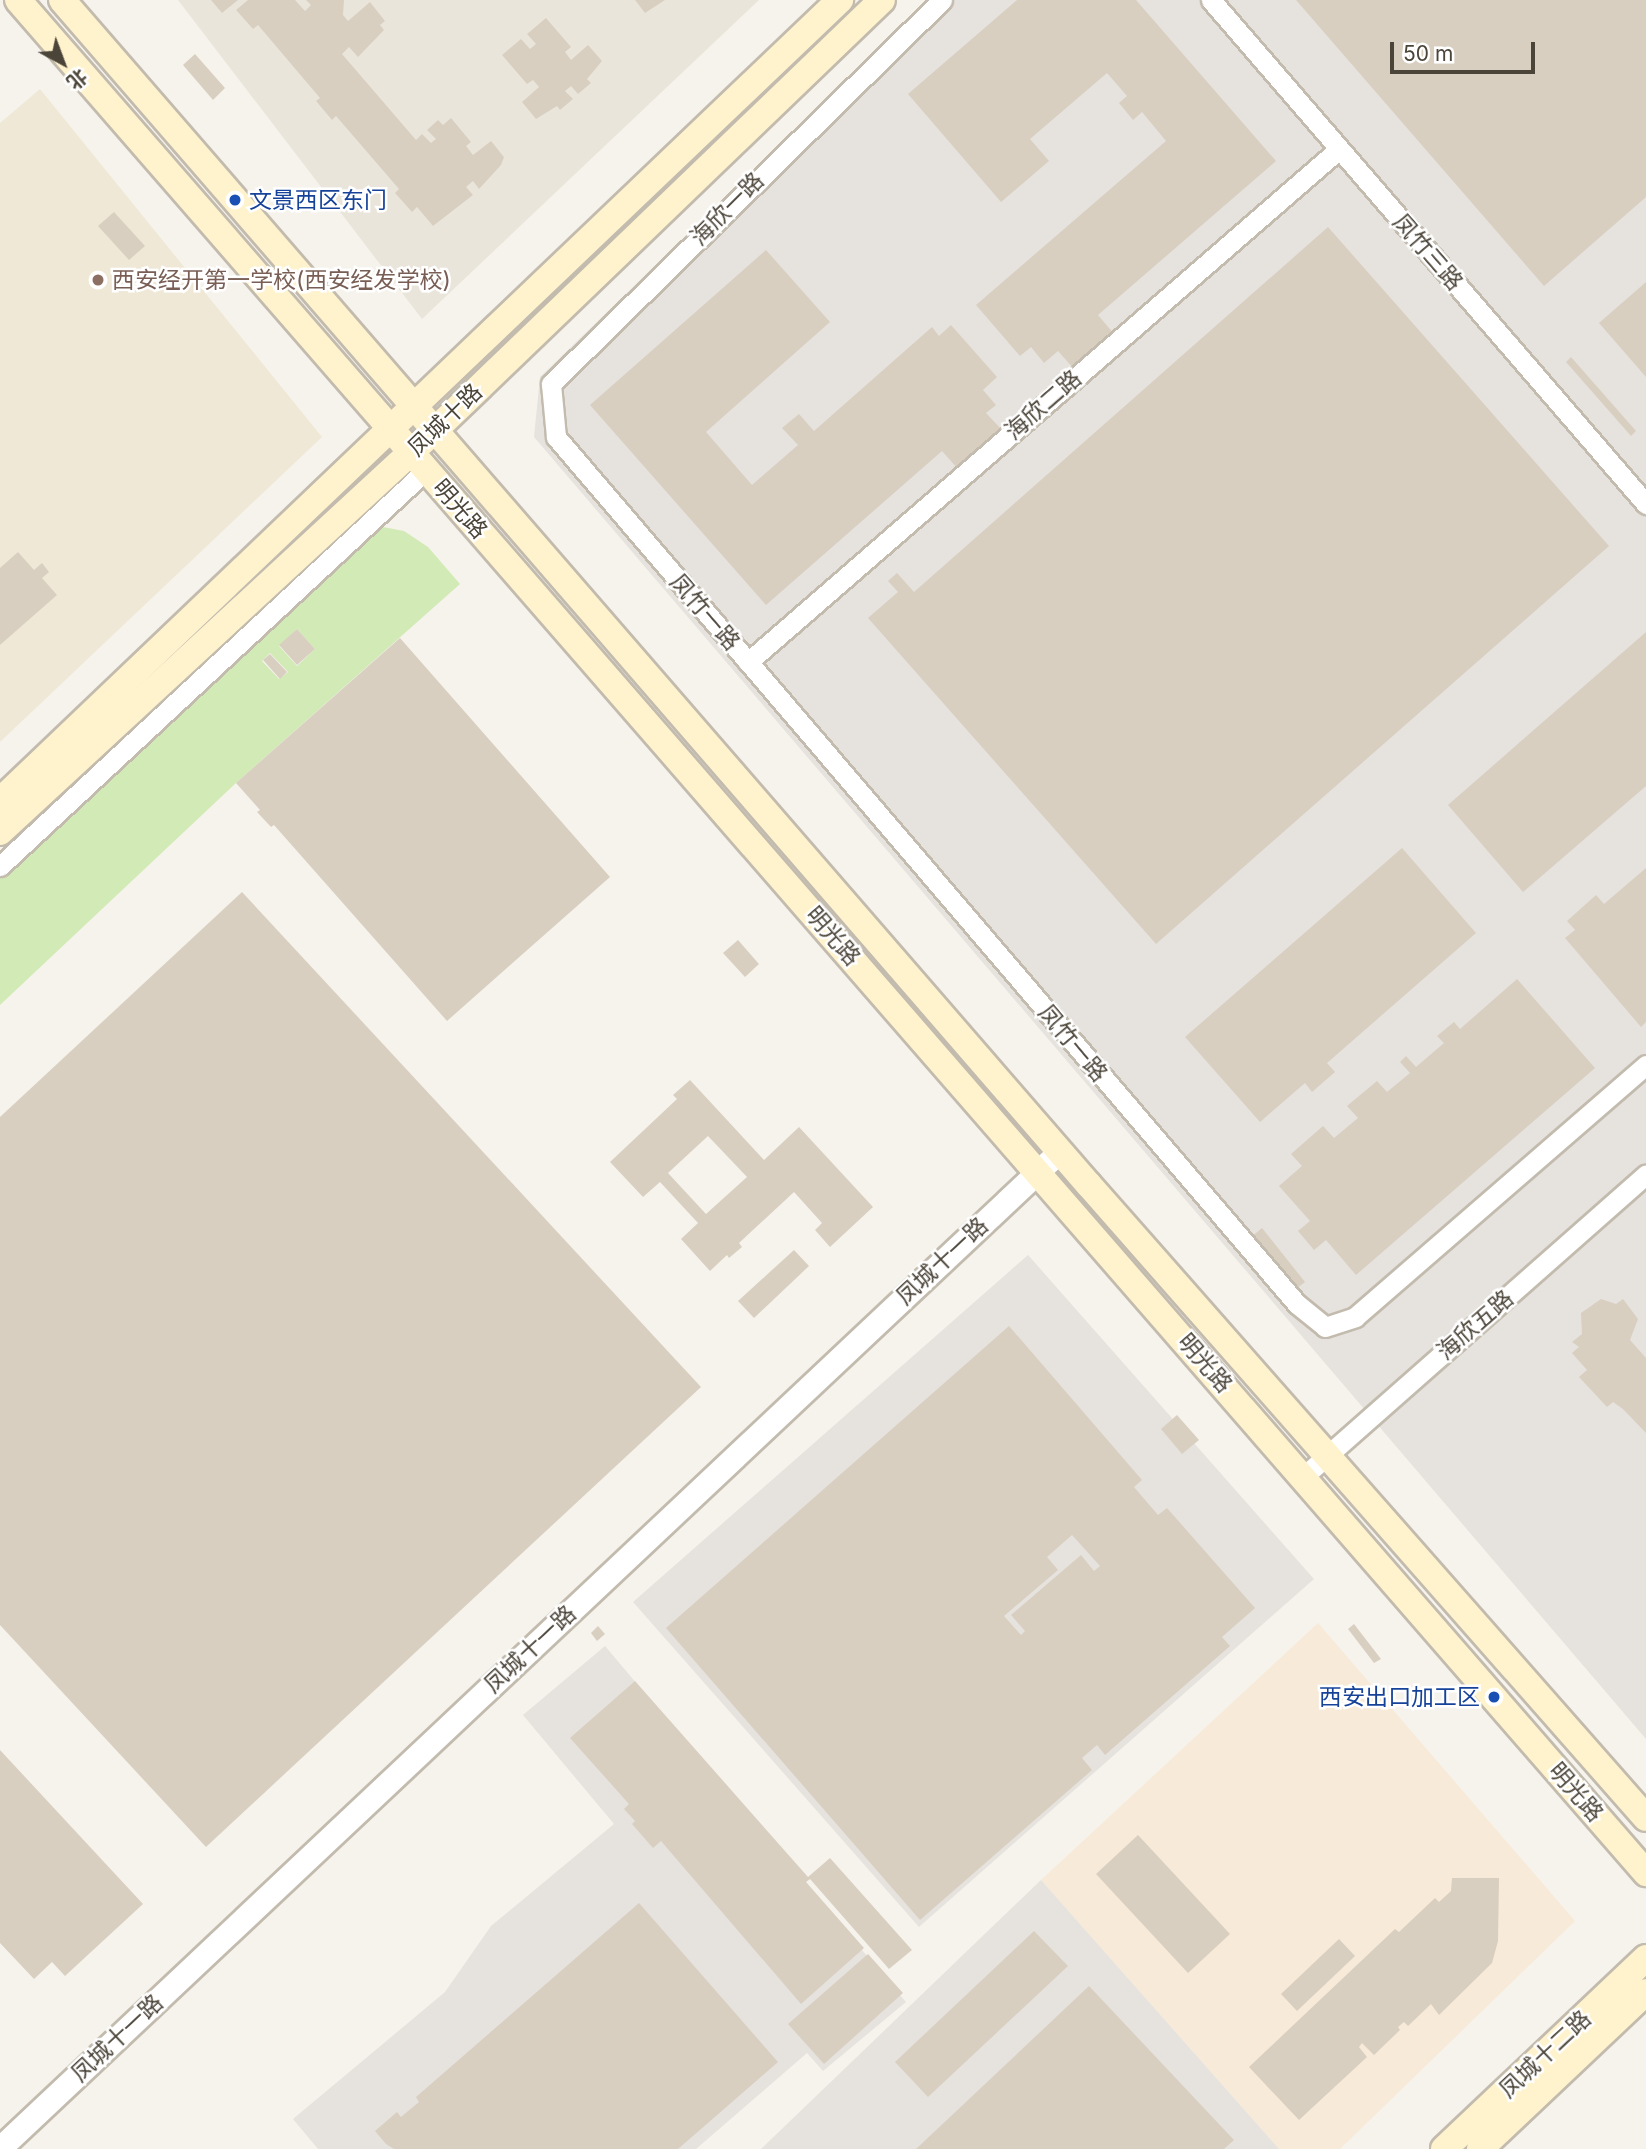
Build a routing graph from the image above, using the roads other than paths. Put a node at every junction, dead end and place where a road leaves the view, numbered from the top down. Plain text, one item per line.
1 (18, 0) edge
2 (62, 0) edge
3 (840, 0) edge
4 (882, 0) edge
5 (942, 0) edge
6 (1211, 0) edge
7 (1339, 149) junction
8 (412, 404) junction
9 (390, 427) junction
10 (435, 430) junction
11 (556, 436) joint
12 (419, 461) junction
13 (1646, 504) edge
14 (748, 662) junction
15 (0, 801) edge
16 (0, 832) edge
17 (0, 866) edge
18 (1646, 1065) edge
19 (1060, 1151) junction
20 (1038, 1171) junction
21 (1646, 1174) edge
22 (1326, 1455) junction
23 (1304, 1476) junction
24 (1646, 1818) edge
25 (1646, 1873) edge
26 (1646, 1958) edge
27 (1646, 1992) edge
28 (0, 2148) edge
29 (1444, 2149) edge
30 (1480, 2149) edge

1 - 9 main road, 明光路
2 - 8 main road, 明光路
3 - 8 main road, 凤城十路
4 - 10 main road, 凤城十路
5 - 11 street, 海欣一路
6 - 7 street, 凤竹三路
7 - 13 street, 凤竹三路
7 - 14 street, 海欣二路
8 - 9 main road, 凤城十路
8 - 10 main road, 明光路
9 - 12 main road, 明光路
9 - 15 main road, 凤城十路
10 - 12 main road, 凤城十路
10 - 19 main road, 明光路
11 - 14 street, 凤竹一路
12 - 16 main road, 凤城十路
12 - 17 street
12 - 20 main road, 明光路
14 - 18 street, 凤竹一路
19 - 20 street, 凤城十一路
19 - 22 main road, 明光路
20 - 23 main road, 明光路
20 - 28 street, 凤城十一路
21 - 22 street, 海欣五路
22 - 23 street, 海欣五路
22 - 24 main road, 明光路
23 - 25 main road, 明光路
26 - 29 main road, 凤城十二路
27 - 30 main road, 凤城十二路

